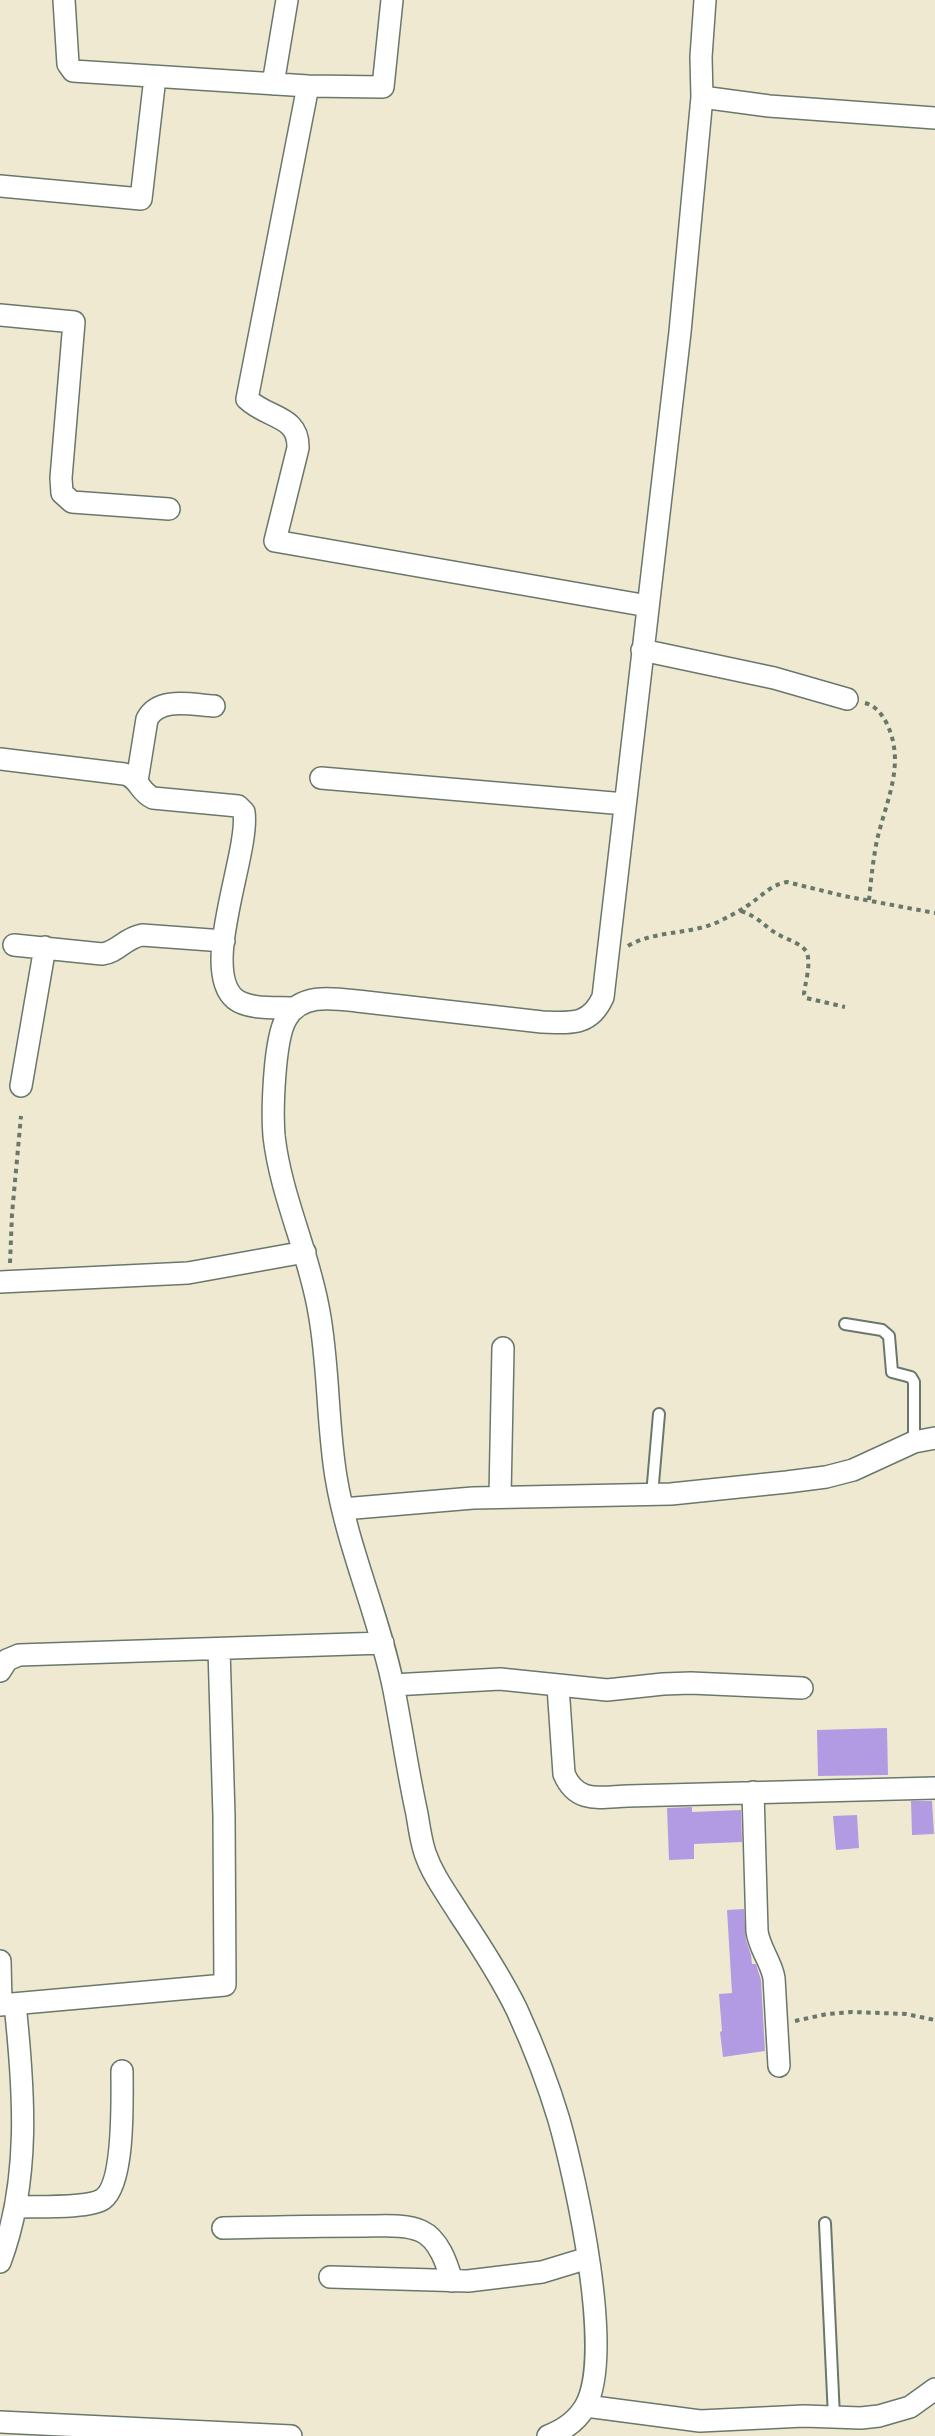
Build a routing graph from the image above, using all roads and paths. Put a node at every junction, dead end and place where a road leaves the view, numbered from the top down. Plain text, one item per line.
1 (64, 0) edge
2 (287, 0) edge
3 (392, 0) edge
4 (705, 0) edge
5 (155, 76) junction
6 (273, 84) junction
7 (308, 86) junction
8 (702, 97) junction
9 (935, 118) edge
10 (0, 186) edge
11 (0, 315) edge
12 (169, 509) dead end
13 (648, 606) junction
14 (642, 650) junction
15 (847, 699) joint
16 (214, 706) dead end
17 (0, 759) edge
18 (321, 778) dead end
19 (137, 781) junction
20 (625, 804) junction
21 (869, 900) junction
22 (741, 910) junction
23 (935, 913) edge
24 (224, 941) junction
25 (14, 945) dead end
26 (45, 947) junction
27 (608, 959) junction
28 (845, 1007) dead end
29 (294, 1008) junction
30 (21, 1086) dead end
31 (21, 1116) dead end
32 (305, 1252) junction
33 (4, 1282) edge
34 (845, 1324) dead end
35 (503, 1348) dead end
36 (659, 1414) dead end
37 (935, 1438) edge
38 (914, 1442) junction
39 (652, 1495) junction
40 (500, 1496) junction
41 (343, 1509) junction
42 (383, 1643) junction
43 (219, 1649) junction
44 (0, 1671) edge
45 (393, 1685) junction
46 (558, 1686) junction
47 (802, 1688) dead end
48 (935, 1788) edge
49 (753, 1792) junction
50 (0, 1961) edge
51 (5, 2004) edge
52 (935, 2020) edge
53 (777, 2021) junction
54 (779, 2066) dead end
55 (122, 2071) dead end
56 (15, 2207) junction
57 (825, 2223) dead end
58 (223, 2228) dead end
59 (588, 2258) junction
60 (0, 2262) edge
61 (330, 2277) dead end
62 (453, 2281) junction
63 (935, 2389) edge
64 (585, 2406) junction
65 (834, 2417) junction
66 (0, 2422) edge
67 (291, 2436) edge
68 (548, 2436) edge

1 - 5 street
2 - 6 street
3 - 7 street
4 - 8 street
5 - 6 street
5 - 10 street
6 - 7 street
7 - 13 street
8 - 9 street
8 - 13 street
11 - 12 street
13 - 14 street
14 - 15 street
14 - 20 street
15 - 21 path
16 - 19 street
17 - 19 street
18 - 20 street
19 - 24 street
20 - 27 street
21 - 22 path
21 - 23 path
22 - 27 path
22 - 28 path
24 - 26 street
24 - 29 street
25 - 26 street
26 - 30 street
27 - 29 street
29 - 32 street
31 - 33 path
32 - 33 street
32 - 41 street
34 - 38 lane
35 - 40 street
36 - 39 lane
37 - 38 street
38 - 39 street
39 - 40 street
40 - 41 street
41 - 42 street
42 - 43 street
42 - 45 street
43 - 44 street
43 - 51 street
45 - 46 street
45 - 59 street
46 - 47 street
46 - 49 street
48 - 49 street
49 - 53 street
50 - 51 street
51 - 56 street
52 - 53 path
53 - 54 street
55 - 56 street
56 - 60 street
57 - 65 lane
58 - 62 street
59 - 62 street
59 - 64 street
61 - 62 street
63 - 65 street
64 - 65 street
64 - 68 street
66 - 67 street

